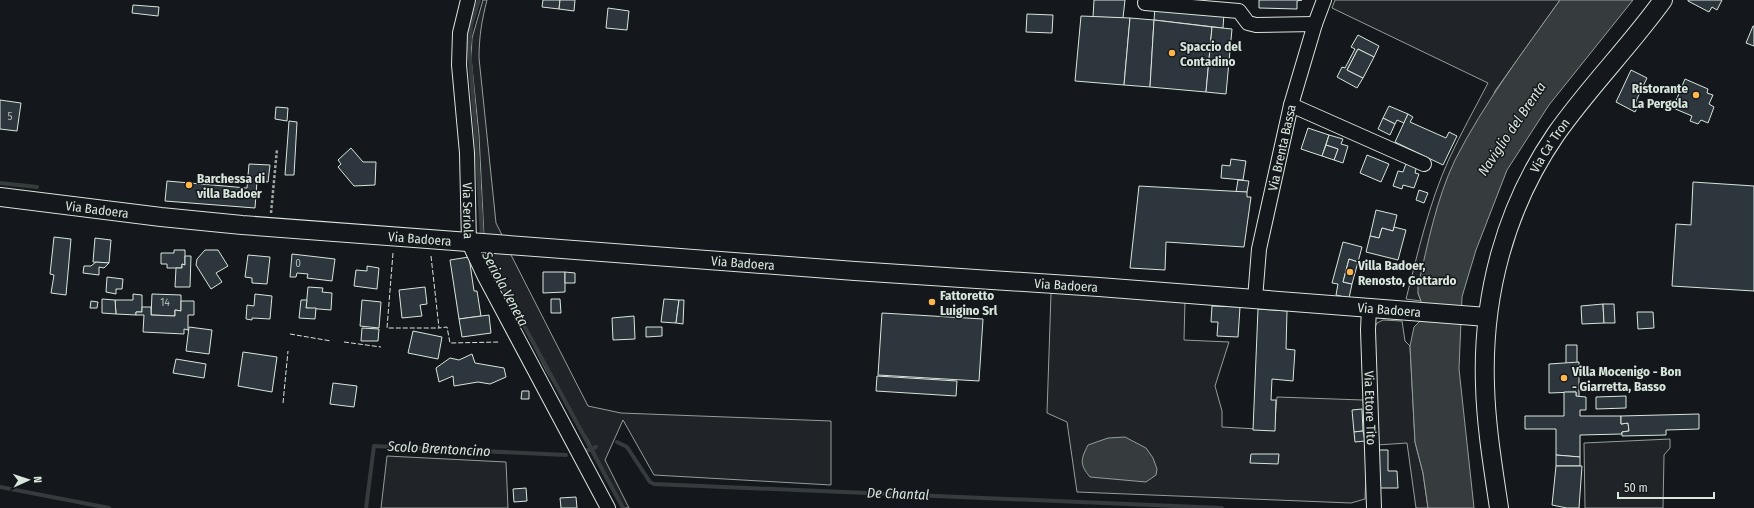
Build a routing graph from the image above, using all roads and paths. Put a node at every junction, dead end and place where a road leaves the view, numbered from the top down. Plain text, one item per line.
1 (468, 0) edge
2 (1324, 0) edge
3 (1664, 0) edge
4 (1145, 3) dead end
5 (1315, 24) junction
6 (1291, 105) junction
7 (277, 149) dead end
8 (1424, 164) dead end
9 (0, 197) edge
10 (270, 227) junction
11 (477, 243) junction
12 (1255, 299) junction
13 (1369, 308) junction
14 (1487, 317) junction
15 (608, 508) edge
16 (1374, 508) edge
17 (1499, 508) edge

1 - 11 street, Via Seriola
2 - 5 street, Via Brenta Bassa
3 - 14 main road, Via Ca' Tron
4 - 5 street
5 - 6 street, Via Brenta Bassa
6 - 8 street
6 - 12 street, Via Brenta Bassa
7 - 10 path
9 - 10 main road, Via Badoera
10 - 11 main road, Via Badoera
11 - 12 main road, Via Badoera
11 - 15 street, Via Seriola
12 - 13 main road, Via Badoera
13 - 14 main road, Via Badoera
13 - 16 street, Via Ettore Tito
14 - 17 main road, Via Ca' Tron

